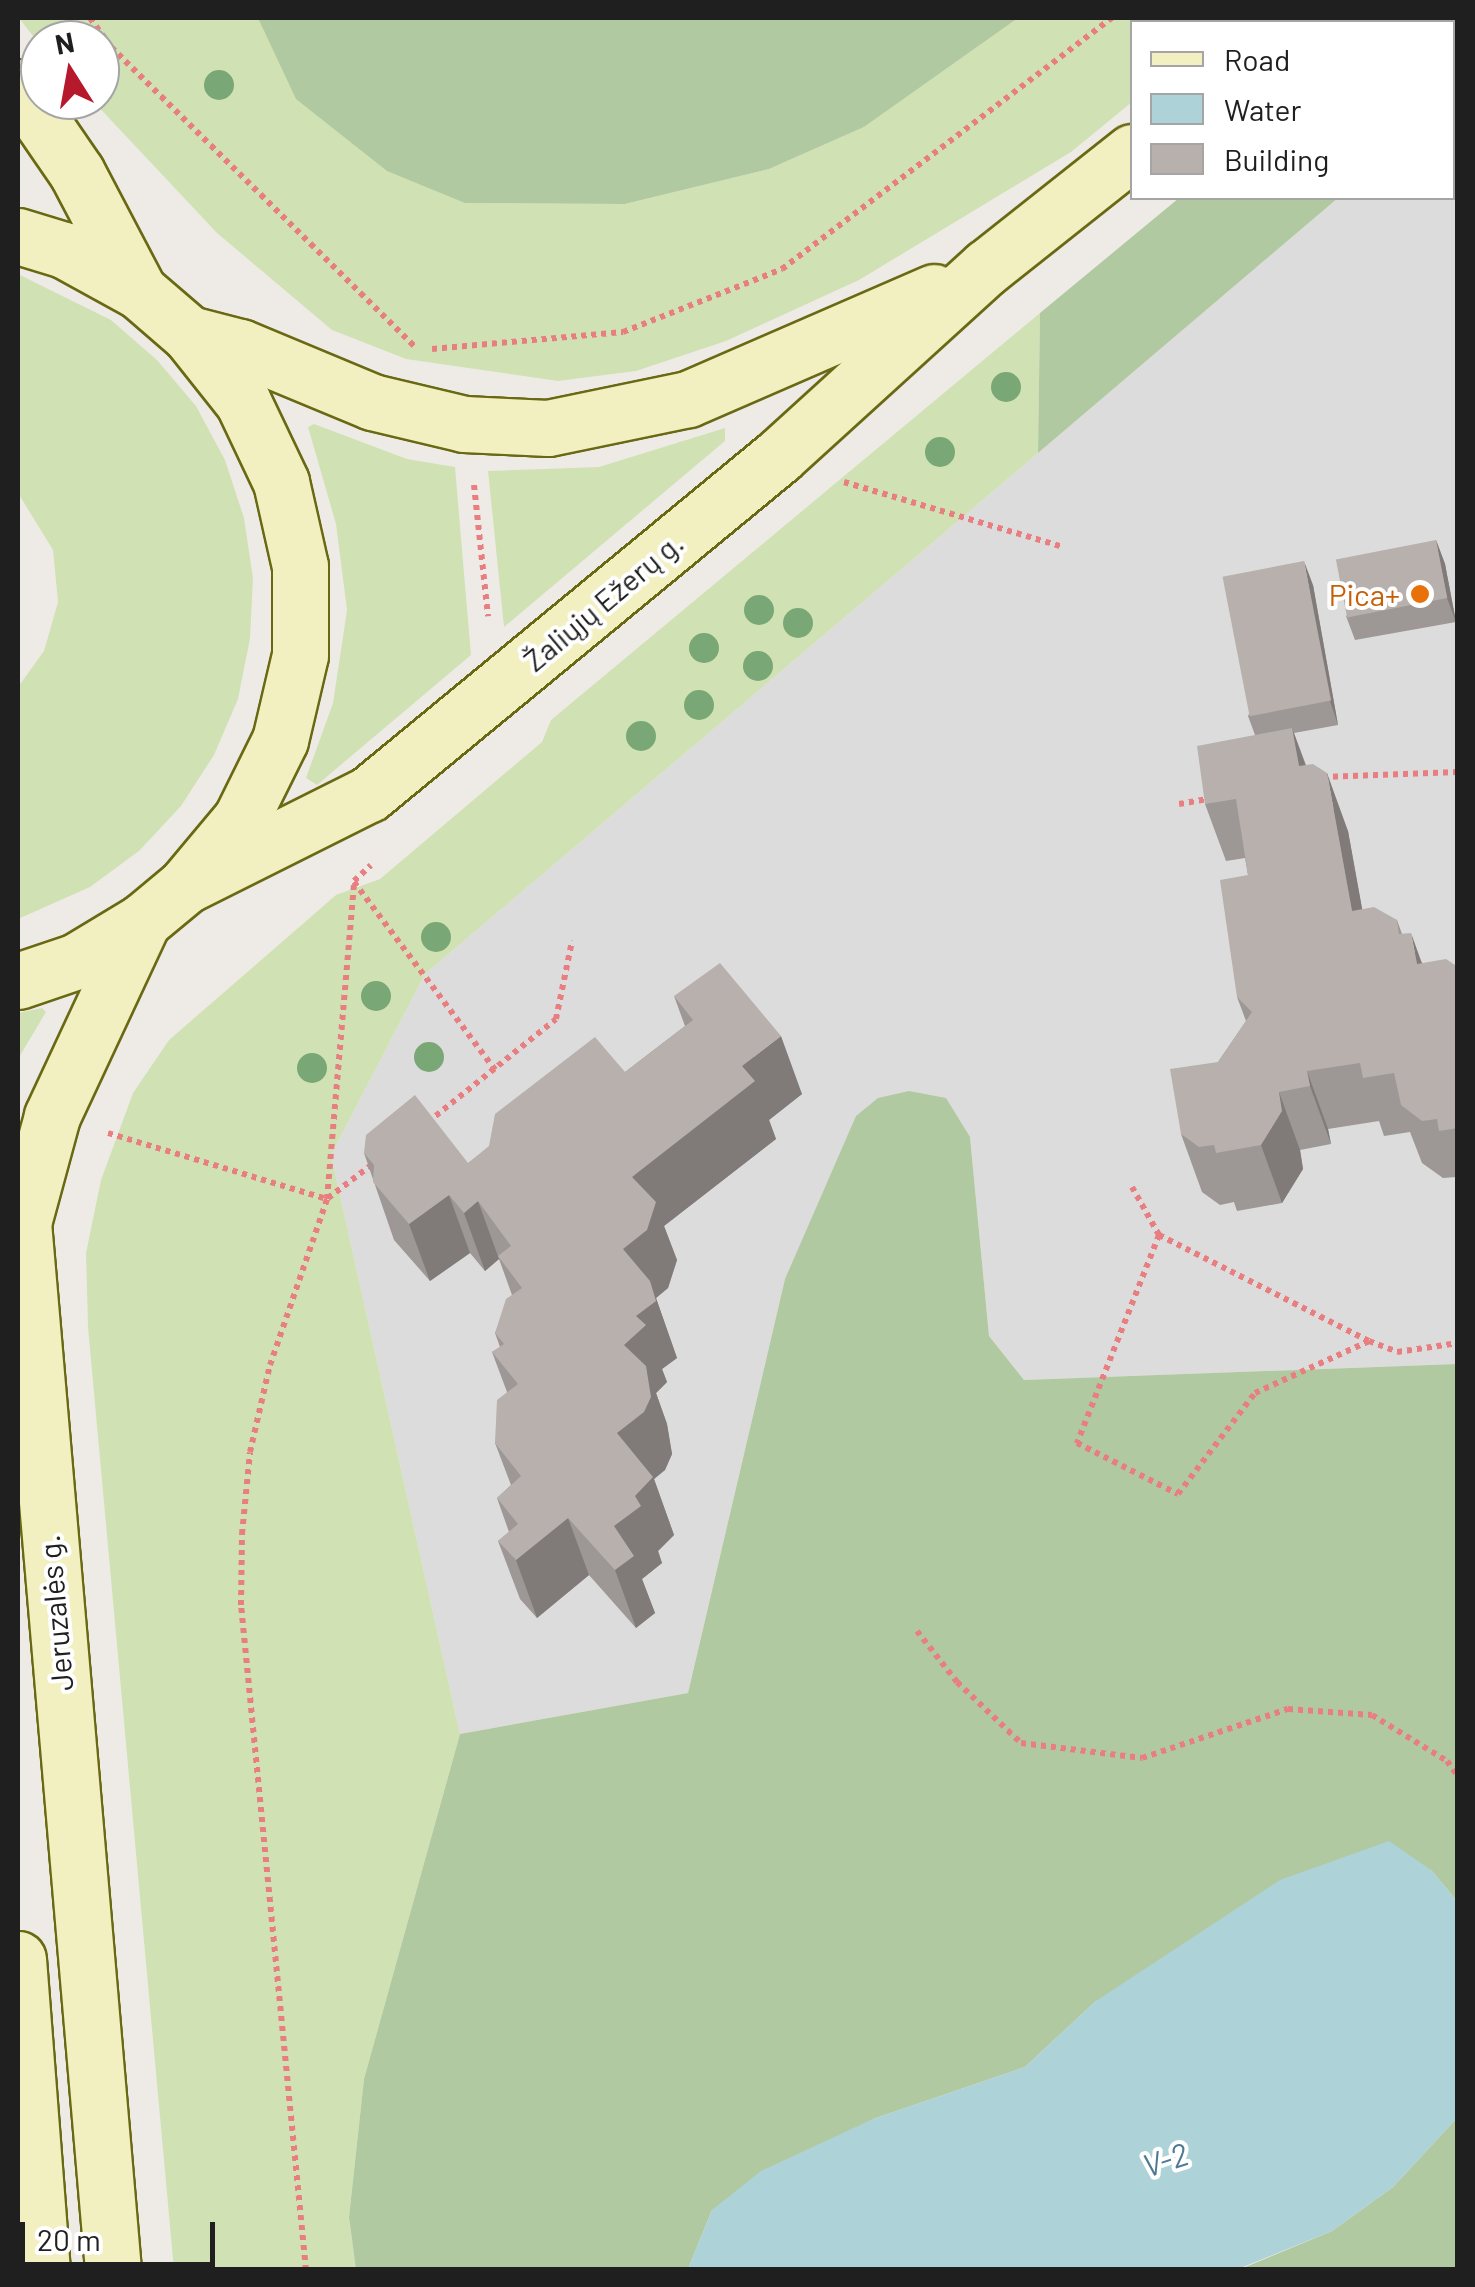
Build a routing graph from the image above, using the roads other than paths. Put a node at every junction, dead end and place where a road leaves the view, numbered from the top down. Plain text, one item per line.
1 (18, 87) edge
2 (1130, 154) edge
3 (18, 236) edge
4 (987, 267) junction
5 (140, 292) junction
6 (188, 334) junction
7 (185, 886) junction
8 (144, 920) junction
9 (18, 980) edge
10 (18, 1960) edge
11 (42, 2270) edge
12 (113, 2270) edge

1 - 5 main road
2 - 4 main road, Žaliųjų Ežerų g.
3 - 5 main road
4 - 6 main road, Žaliųjų Ežerų g.
4 - 7 main road, Žaliųjų Ežerų g.
5 - 6 main road
6 - 7 main road
7 - 8 main road
8 - 9 main road
8 - 12 main road, Jeruzalės g.
10 - 11 main road

